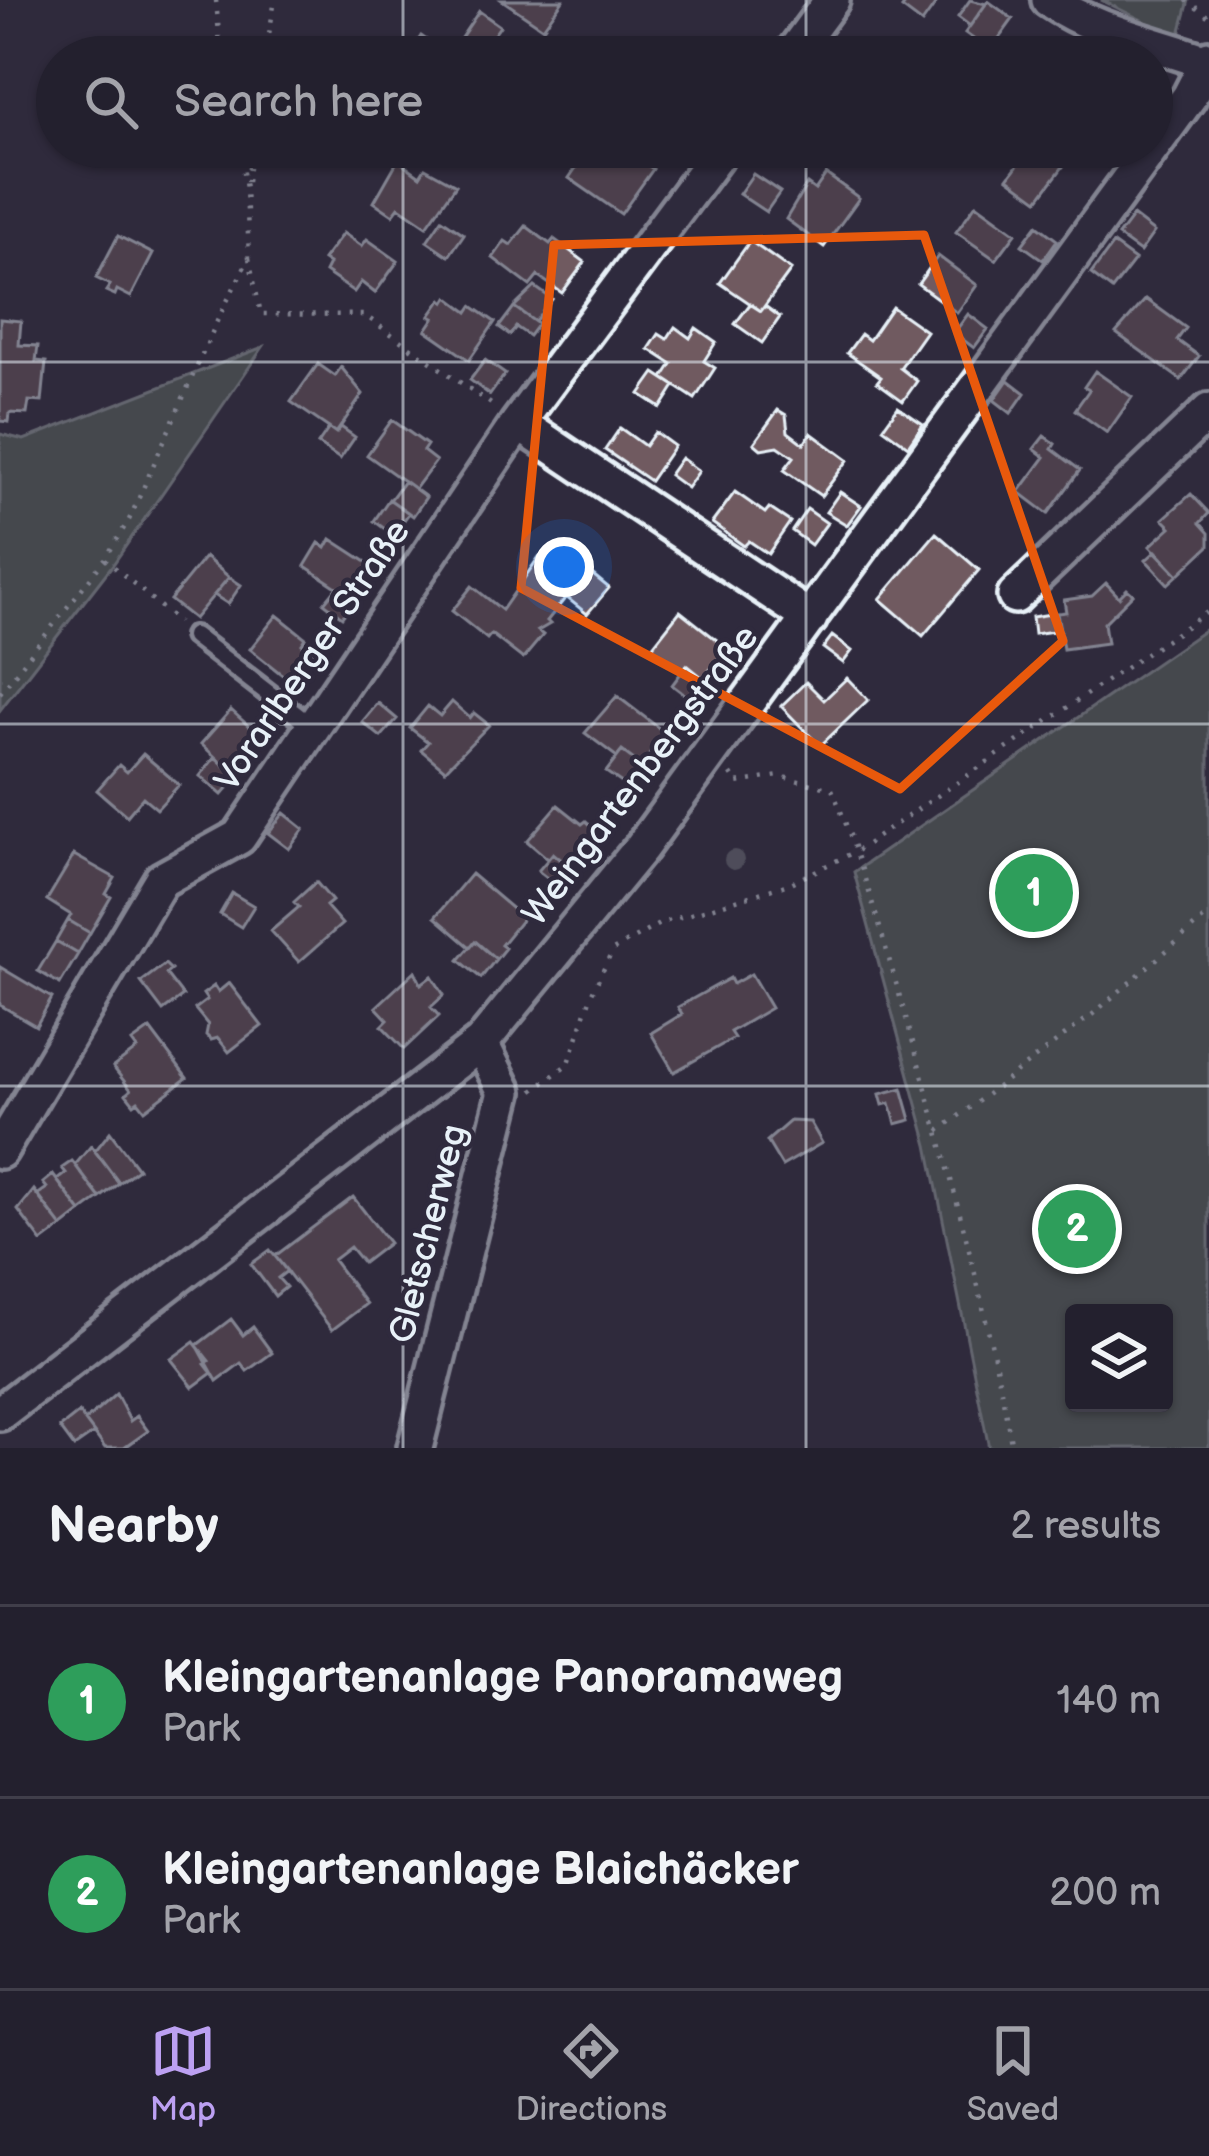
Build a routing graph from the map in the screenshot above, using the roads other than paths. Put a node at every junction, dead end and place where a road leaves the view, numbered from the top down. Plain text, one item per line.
1 (832, 0) edge
2 (1049, 0) edge
3 (805, 36) edge
4 (1125, 36) edge
5 (1173, 50) edge
6 (1208, 61) edge
7 (1173, 120) edge
8 (707, 168) edge
9 (1138, 168) edge
10 (1209, 411) edge
11 (518, 423) junction
12 (1015, 596) dead end
13 (810, 618) junction
14 (194, 636) road end
15 (312, 728) junction
16 (481, 1043) junction
17 (0, 1151) edge
18 (0, 1413) edge
19 (415, 1448) edge

1 - 3 street
2 - 4 street
5 - 6 street
6 - 7 street, Weingartenbergstraße
8 - 11 street, Vorarlberger Straße
9 - 13 street, Weingartenbergstraße
10 - 12 street
11 - 13 street
11 - 15 street, Vorarlberger Straße
13 - 16 street, Weingartenbergstraße
14 - 15 lane
15 - 17 street, Vorarlberger Straße
16 - 18 street, Weingartenbergstraße
16 - 19 street, Gletscherweg

